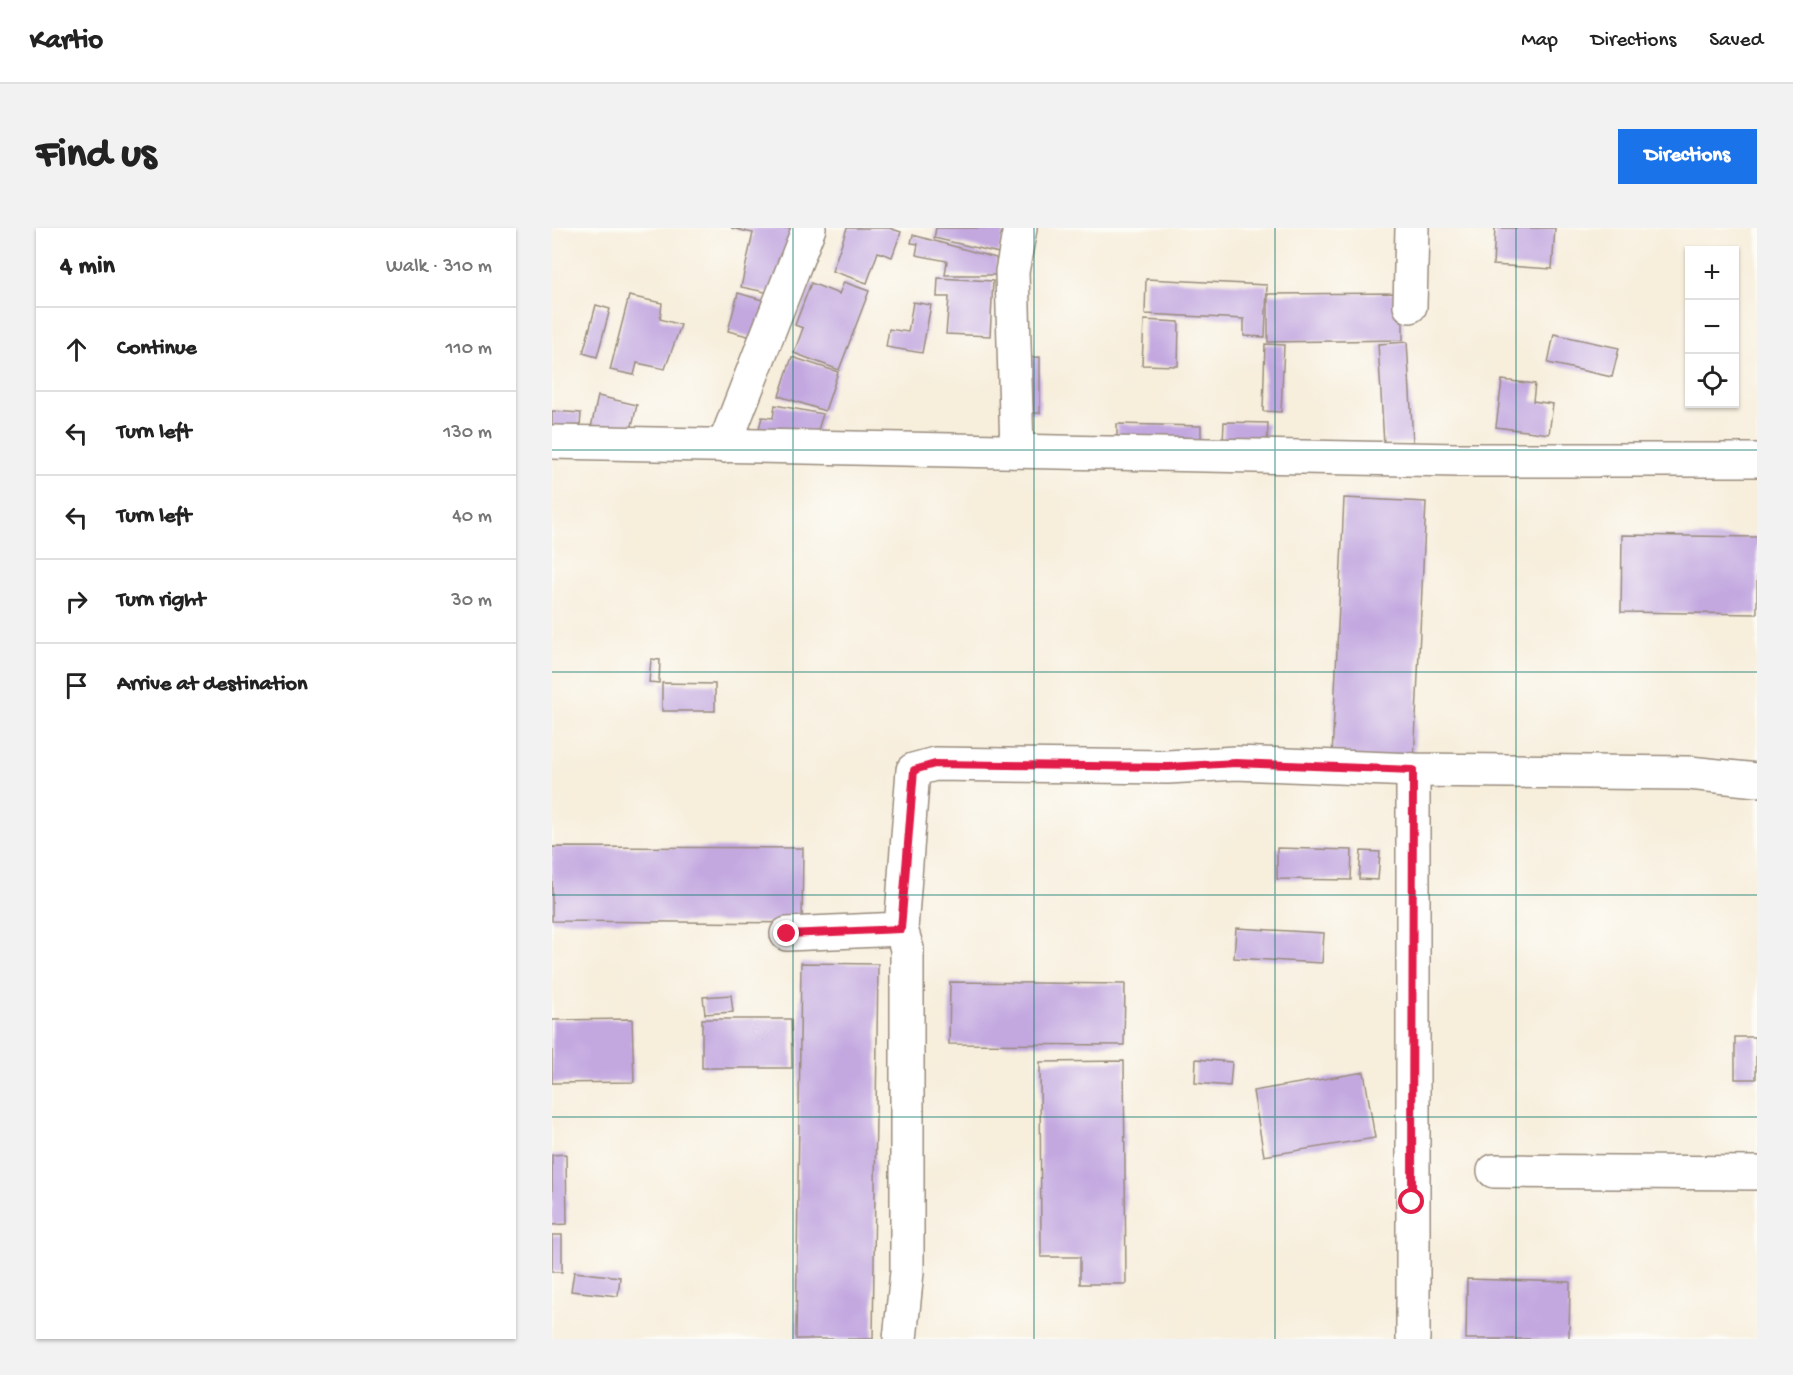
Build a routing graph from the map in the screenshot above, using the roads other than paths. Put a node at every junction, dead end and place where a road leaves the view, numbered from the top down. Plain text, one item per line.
1 (809, 228) edge
2 (1020, 228) edge
3 (1412, 228) edge
4 (1410, 306) dead end
5 (552, 442) edge
6 (724, 446) junction
7 (1017, 452) junction
8 (1757, 460) edge
9 (1413, 770) junction
10 (1757, 780) edge
11 (901, 929) junction
12 (787, 934) dead end
13 (1494, 1171) dead end
14 (1757, 1173) edge
15 (900, 1339) edge
16 (1413, 1339) edge

1 - 6 street
2 - 7 street
3 - 4 street
5 - 6 street
6 - 7 street
7 - 8 street
9 - 10 street
9 - 11 street
9 - 16 street
11 - 12 street
11 - 15 street
13 - 14 street

